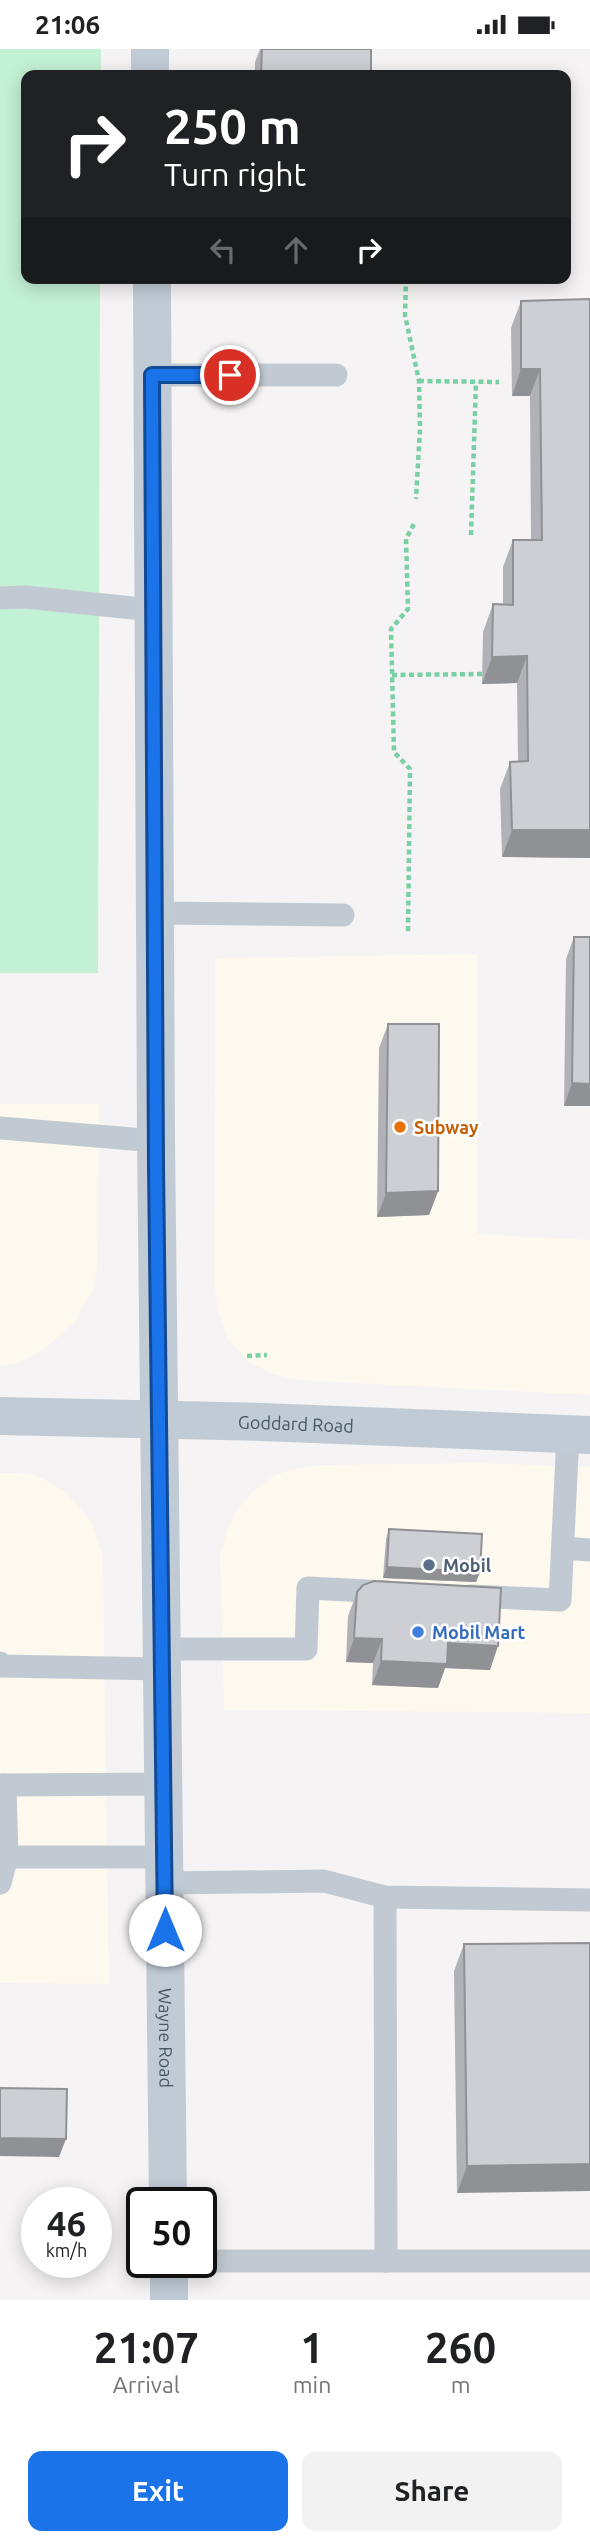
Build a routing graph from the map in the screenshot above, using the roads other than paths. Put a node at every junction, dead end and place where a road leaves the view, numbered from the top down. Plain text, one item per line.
1 (150, 49) edge
2 (150, 70) edge
3 (152, 284) edge
4 (152, 375) junction
5 (336, 375) dead end
6 (0, 598) edge
7 (153, 610) junction
8 (156, 913) junction
9 (343, 915) dead end
10 (0, 1128) edge
11 (156, 1141) junction
12 (0, 1416) edge
13 (159, 1419) junction
14 (579, 1434) edge
15 (563, 1548) junction
16 (590, 1550) edge
17 (406, 1593) edge
18 (448, 1595) edge
19 (162, 1659) junction
20 (0, 1664) edge
21 (164, 1784) junction
22 (3, 1785) edge
23 (7, 1857) junction
24 (165, 1870) junction
25 (0, 1883) edge
26 (385, 1897) junction
27 (590, 1900) edge
28 (168, 2187) edge
29 (217, 2261) edge
30 (590, 2261) edge
31 (386, 2262) junction
32 (169, 2278) edge
33 (169, 2300) edge

1 - 2 main road
3 - 4 main road, Wayne Road
4 - 5 lane
4 - 7 main road, Wayne Road
6 - 7 lane
7 - 8 main road, Wayne Road
8 - 9 lane
8 - 11 main road, Wayne Road
10 - 11 lane
11 - 13 main road, Wayne Road
12 - 13 main road, Goddard Road
13 - 14 main road, Goddard Road
13 - 19 main road, Wayne Road
14 - 15 lane
15 - 16 lane
15 - 18 lane
17 - 19 lane
19 - 20 lane
19 - 21 main road, Wayne Road
21 - 22 lane
21 - 24 main road, Wayne Road
22 - 23 lane
23 - 24 lane
23 - 25 lane
24 - 26 lane
24 - 28 main road, Wayne Road
26 - 27 lane
26 - 31 lane
29 - 31 lane
30 - 31 lane
32 - 33 main road

